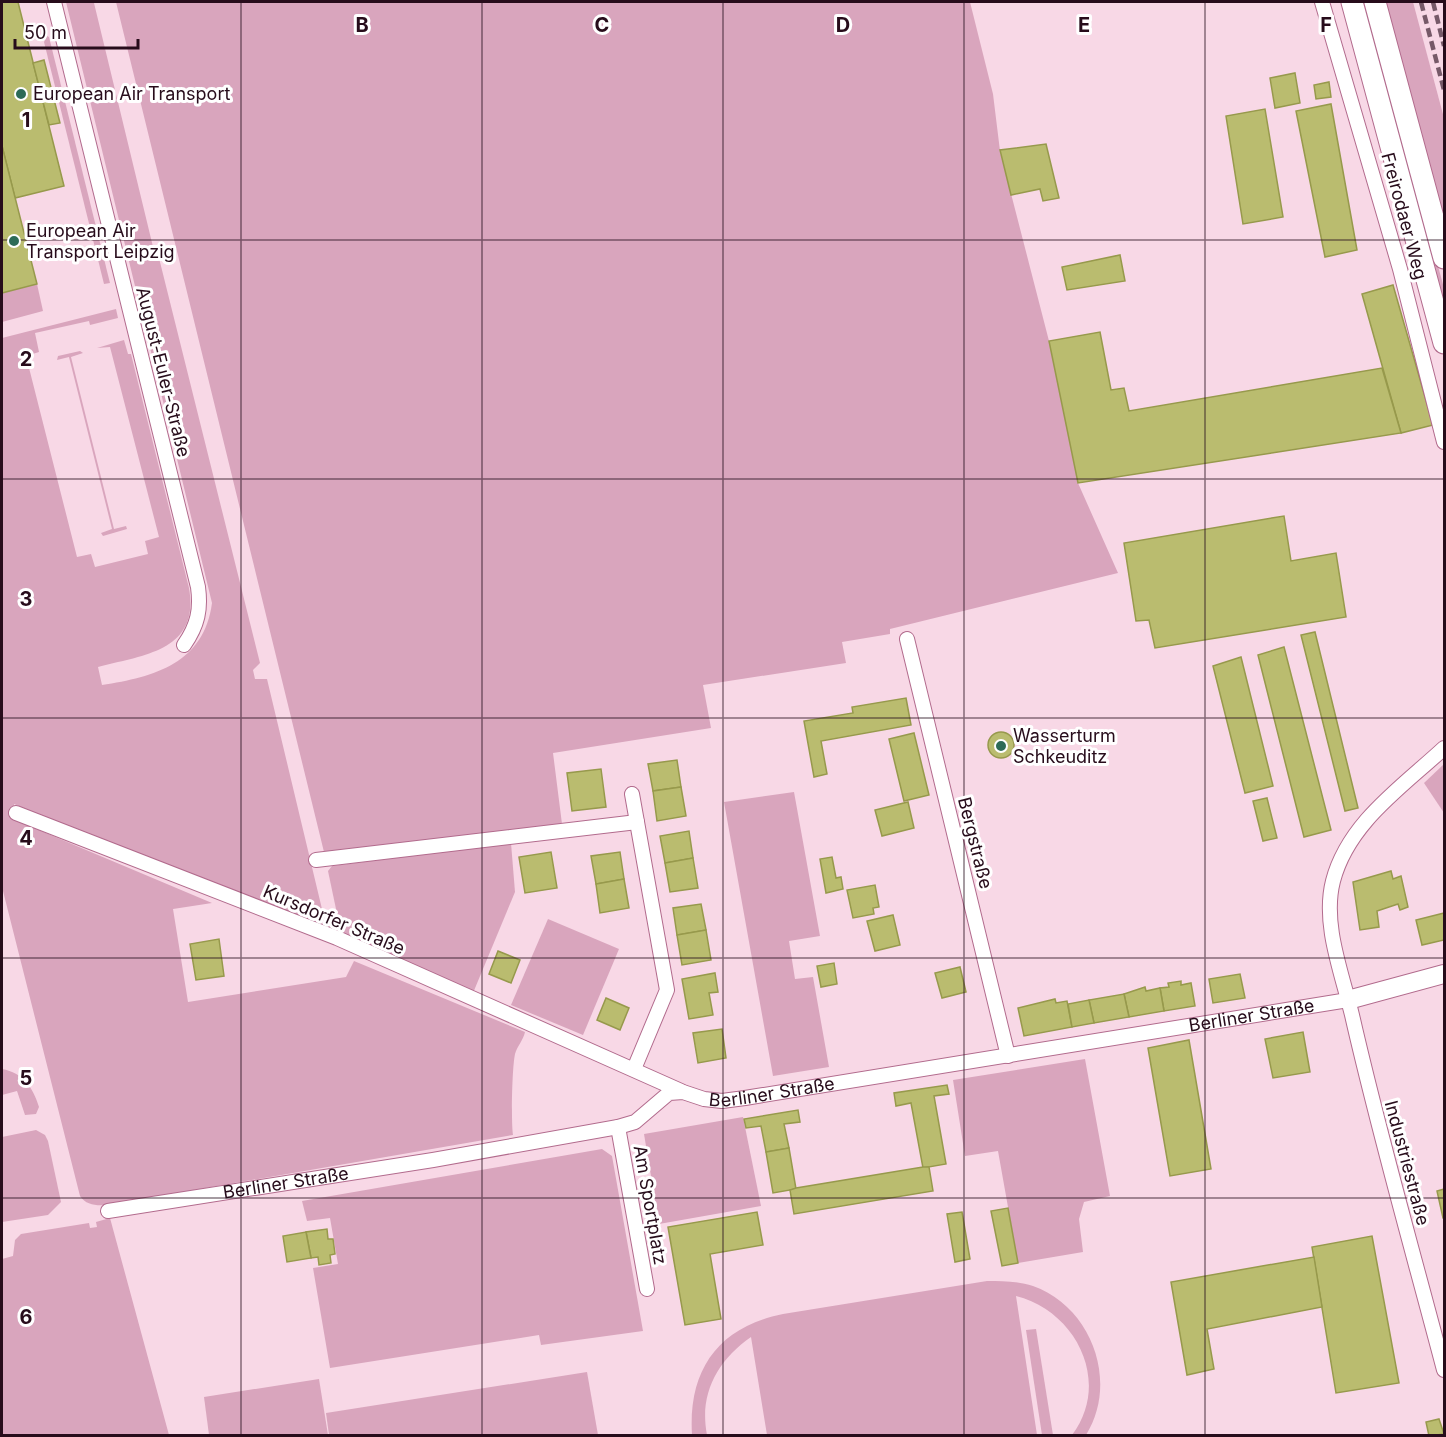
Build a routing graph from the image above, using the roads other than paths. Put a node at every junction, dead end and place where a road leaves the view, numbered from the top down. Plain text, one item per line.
1 (54, 2) edge
2 (1322, 2) edge
3 (1352, 2) edge
4 (1375, 2) edge
5 (1444, 258) edge
6 (1444, 344) edge
7 (1444, 442) edge
8 (907, 639) dead end
9 (184, 645) dead end
10 (1444, 748) edge
11 (632, 794) dead end
12 (16, 813) dead end
13 (637, 822) junction
14 (316, 860) dead end
15 (1444, 974) edge
16 (1348, 1000) junction
17 (1008, 1056) junction
18 (634, 1069) junction
19 (683, 1092) junction
20 (618, 1127) junction
21 (108, 1211) dead end
22 (647, 1289) dead end
23 (1444, 1370) edge

1 - 9 street, August-Euler-Straße
2 - 7 street, Freirodaer Weg
3 - 6 main road
4 - 5 main road
8 - 17 street, Bergstraße
10 - 16 street
11 - 13 street
12 - 18 street, Kursdorfer Straße
13 - 14 street
13 - 18 street
15 - 16 street, Berliner Straße
16 - 17 street, Berliner Straße
16 - 23 street, Industriestraße
17 - 19 street, Berliner Straße
18 - 19 street, Kursdorfer Straße
19 - 20 street, Berliner Straße
20 - 21 street, Berliner Straße
20 - 22 street, Am Sportplatz

